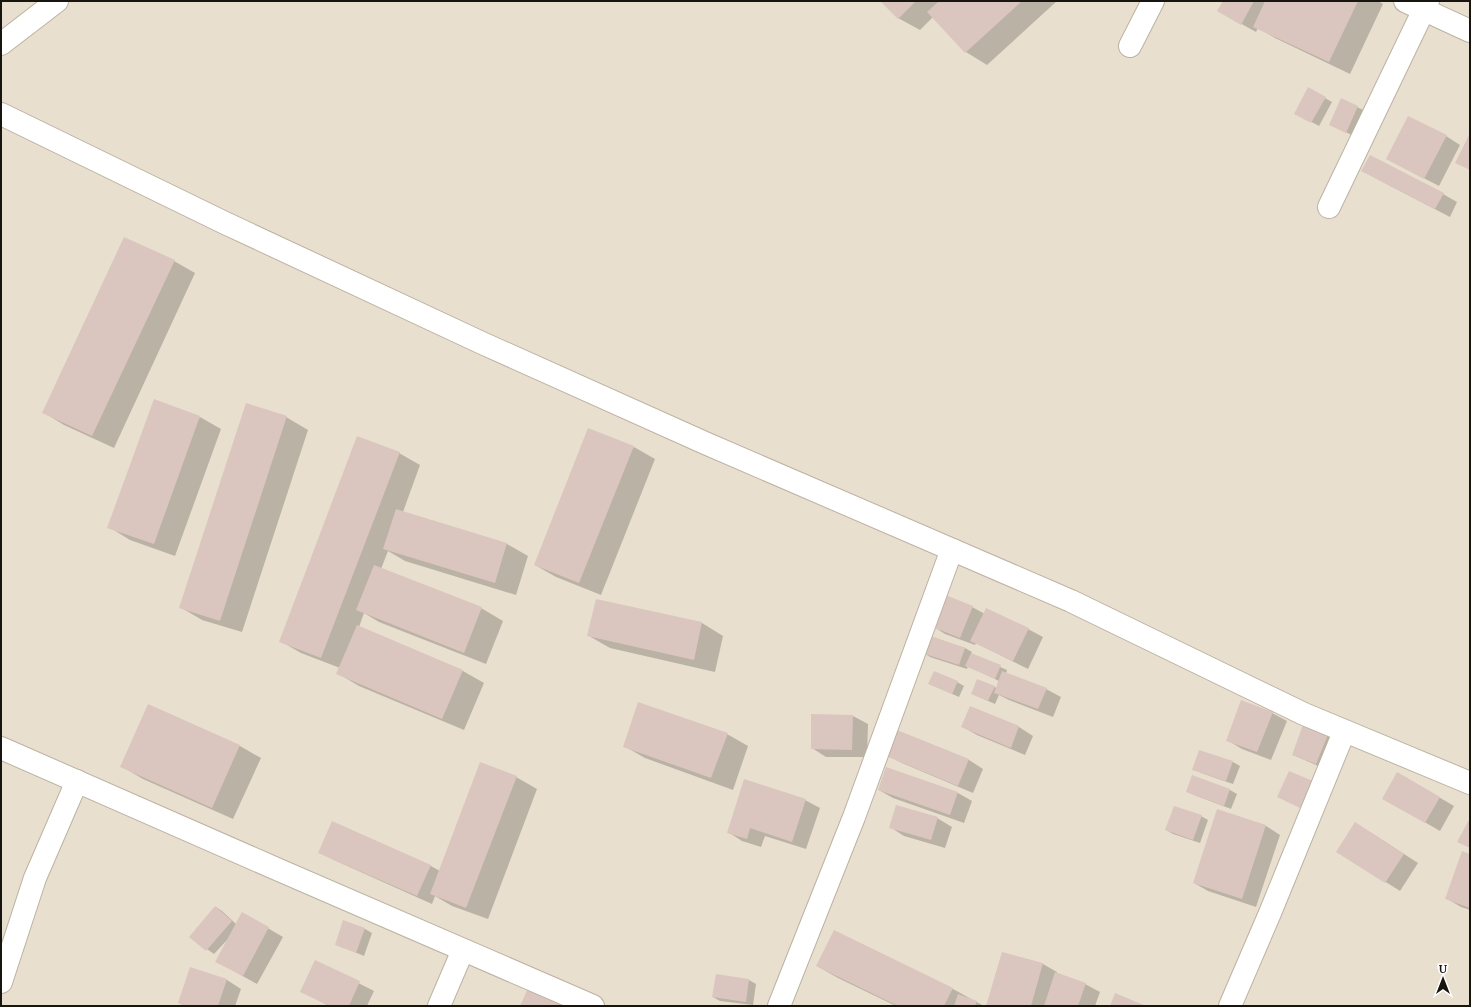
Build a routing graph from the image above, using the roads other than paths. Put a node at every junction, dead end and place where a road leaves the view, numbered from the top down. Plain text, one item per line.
1 (57, 1) edge
2 (1153, 1) edge
3 (1419, 4) edge
4 (1470, 31) edge
5 (1, 44) edge
6 (1130, 46) dead end
7 (1, 114) edge
8 (1329, 207) dead end
9 (952, 550) junction
10 (1344, 732) junction
11 (1, 748) edge
12 (77, 781) junction
13 (1470, 783) edge
14 (462, 950) junction
15 (1, 982) edge
16 (439, 1006) edge
17 (593, 1006) edge
18 (778, 1006) edge
19 (1230, 1006) edge

1 - 5 street
2 - 6 street
3 - 4 street
3 - 8 street
7 - 9 street
9 - 10 street
9 - 18 street
10 - 13 street
10 - 19 street
11 - 12 street
12 - 14 street
12 - 15 street
14 - 16 street
14 - 17 street

